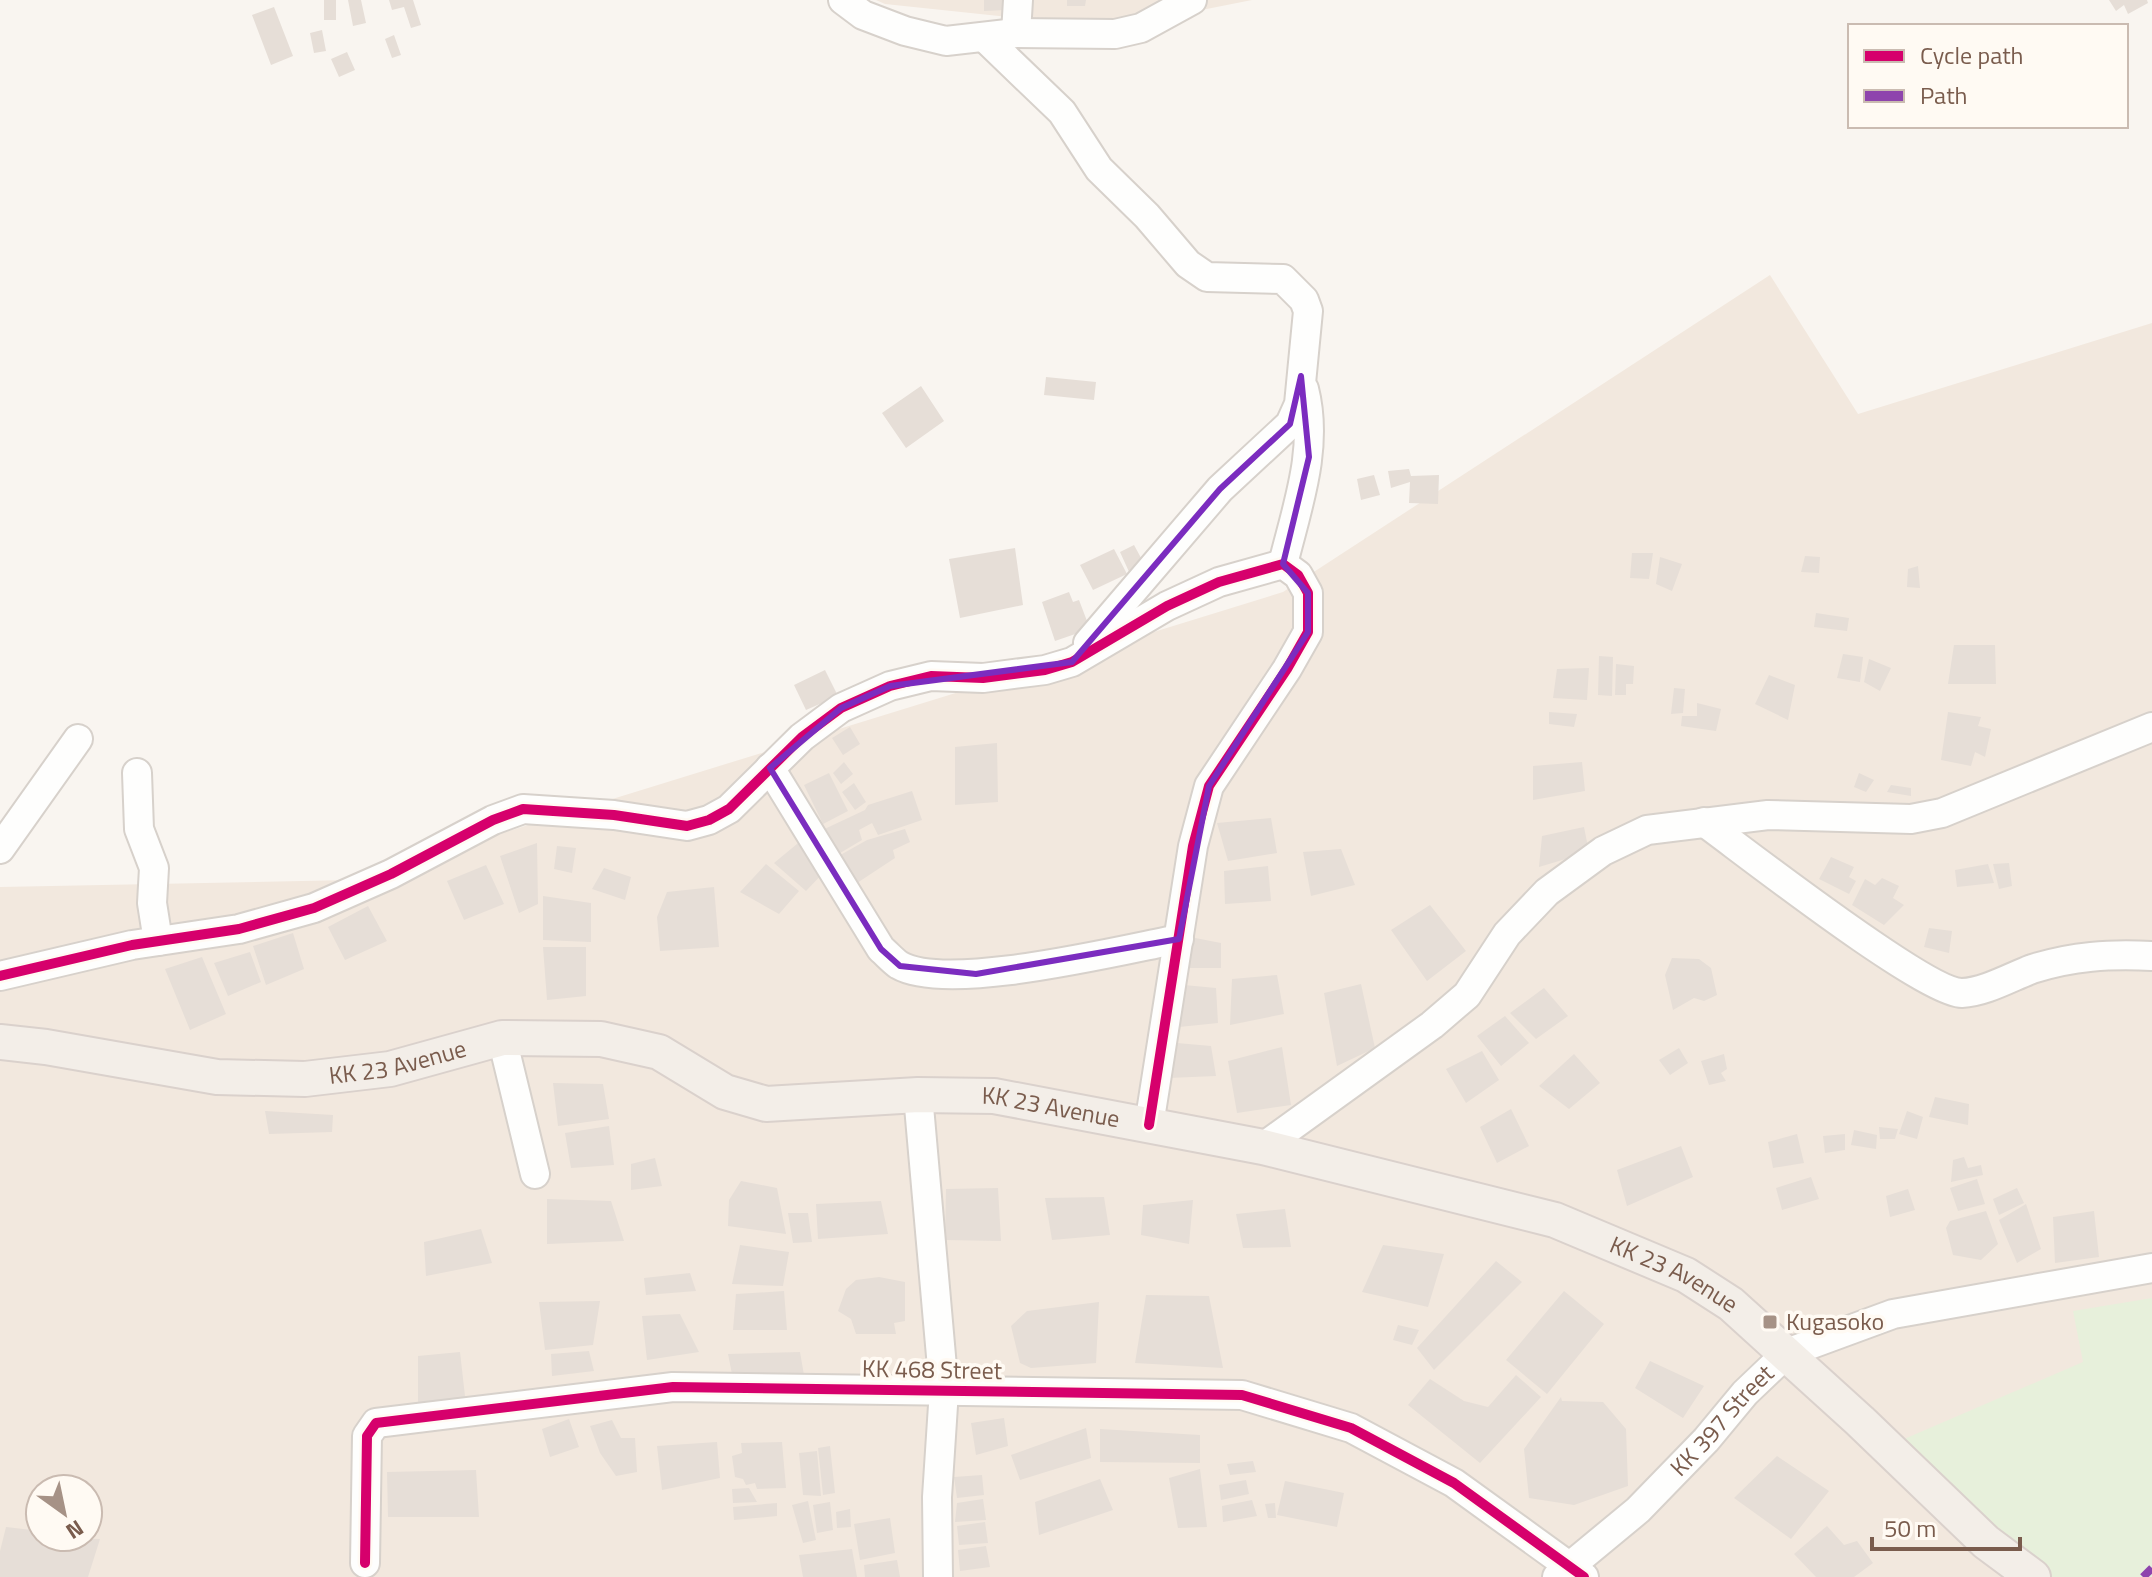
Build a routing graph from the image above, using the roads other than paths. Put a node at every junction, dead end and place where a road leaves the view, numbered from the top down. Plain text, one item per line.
1 (843, 0) edge
2 (1018, 0) edge
3 (1192, 0) edge
4 (1016, 33) junction
5 (985, 38) junction
6 (1301, 376) junction
7 (1283, 564) junction
8 (1072, 662) junction
9 (2152, 727) edge
10 (78, 739) dead end
11 (770, 768) junction
12 (137, 773) dead end
13 (1704, 822) junction
14 (0, 849) edge
15 (1179, 939) junction
16 (158, 941) junction
17 (2152, 956) edge
18 (0, 976) edge
19 (502, 1038) junction
20 (0, 1042) edge
21 (918, 1095) junction
22 (1149, 1125) junction
23 (1263, 1147) junction
24 (535, 1174) dead end
25 (2152, 1268) edge
26 (1787, 1353) junction
27 (944, 1390) junction
28 (365, 1563) dead end
29 (1571, 1574) edge
30 (938, 1577) edge
31 (2033, 1577) edge

1 - 5 street
2 - 4 street
3 - 4 street
4 - 5 street
5 - 6 street
6 - 7 street
6 - 8 street
7 - 8 street
7 - 15 street
8 - 11 street
9 - 13 street
10 - 14 street
11 - 15 street
11 - 16 street
12 - 16 street
13 - 17 street
13 - 23 street
15 - 22 street
16 - 18 street
19 - 20 main road, KK 23 Avenue
19 - 21 main road, KK 23 Avenue
19 - 24 street
21 - 22 main road, KK 23 Avenue
21 - 27 street
22 - 23 main road, KK 23 Avenue
23 - 26 main road, KK 23 Avenue
25 - 26 street, KK 397 Street
26 - 29 street, KK 397 Street
26 - 31 main road, KK 23 Avenue
27 - 28 street, KK 468 Street
27 - 29 street, KK 468 Street
27 - 30 street

